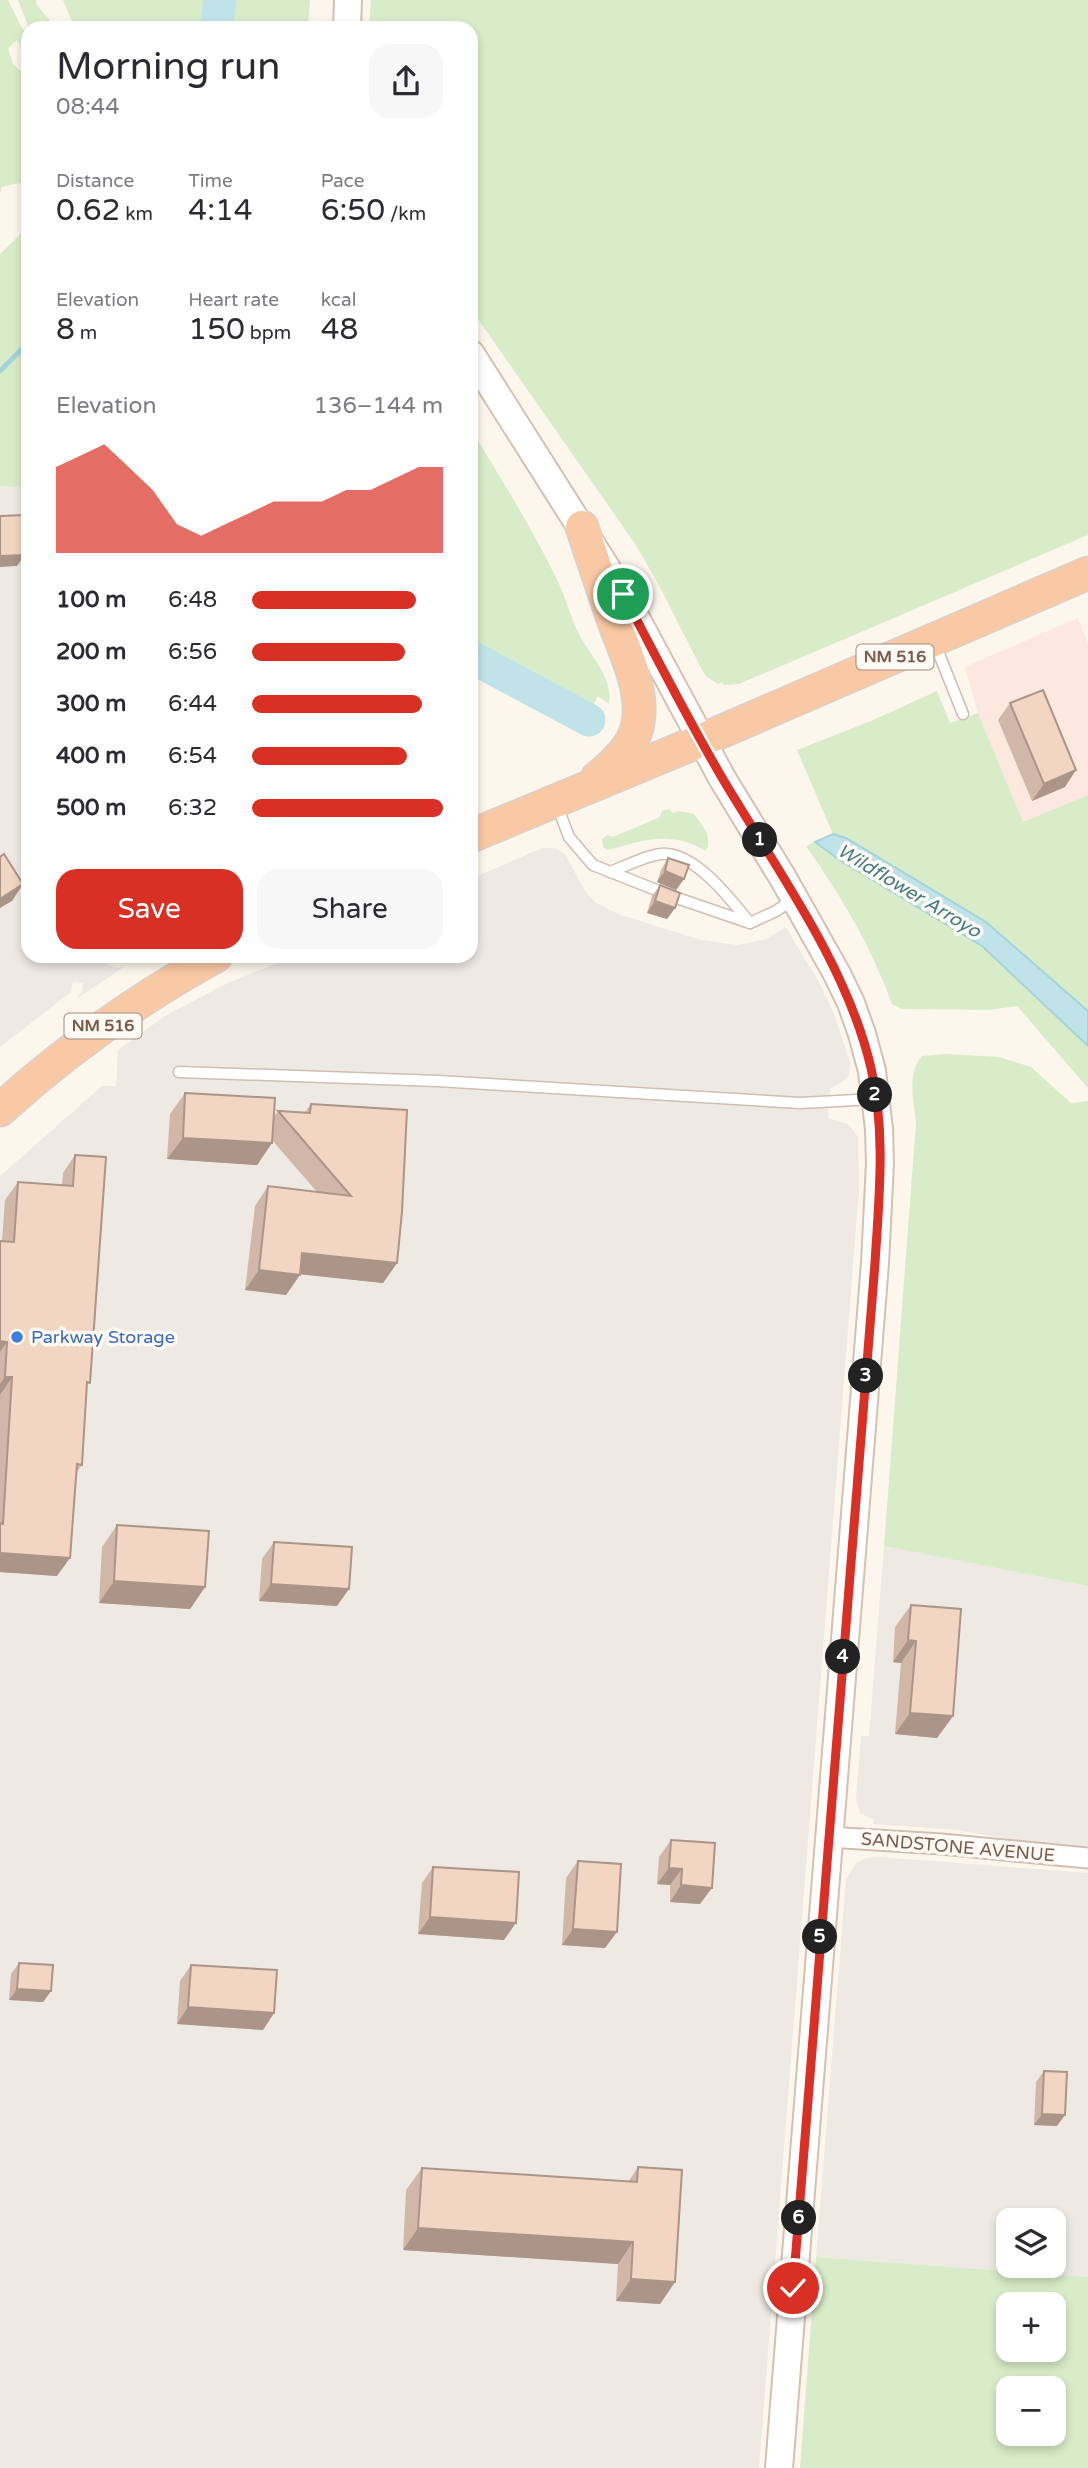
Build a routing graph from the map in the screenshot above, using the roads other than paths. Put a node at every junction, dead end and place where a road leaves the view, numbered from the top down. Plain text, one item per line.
1 (348, 0) edge
2 (347, 21) edge
3 (478, 365) edge
4 (582, 527) junction
5 (1088, 573) edge
6 (934, 640) junction
7 (963, 714) dead end
8 (702, 740) junction
9 (569, 795) junction
10 (478, 833) edge
11 (610, 872) junction
12 (795, 899) junction
13 (750, 923) junction
14 (203, 963) edge
15 (179, 1072) dead end
16 (876, 1099) junction
17 (0, 1110) edge
18 (828, 1837) junction
19 (1088, 1858) edge
20 (779, 2468) edge

1 - 2 main road
3 - 4 main road
4 - 8 main road
4 - 9 highway
5 - 6 highway, NM 516
6 - 7 lane
6 - 8 highway, NM 516
8 - 9 highway, NM 516
8 - 12 main road
9 - 10 highway, NM 516
9 - 11 lane
11 - 13 lane
11 - 13 lane
12 - 13 lane
12 - 16 main road
14 - 17 highway, NM 516
15 - 16 lane
16 - 18 main road
18 - 19 street, SANDSTONE AVENUE
18 - 20 main road

